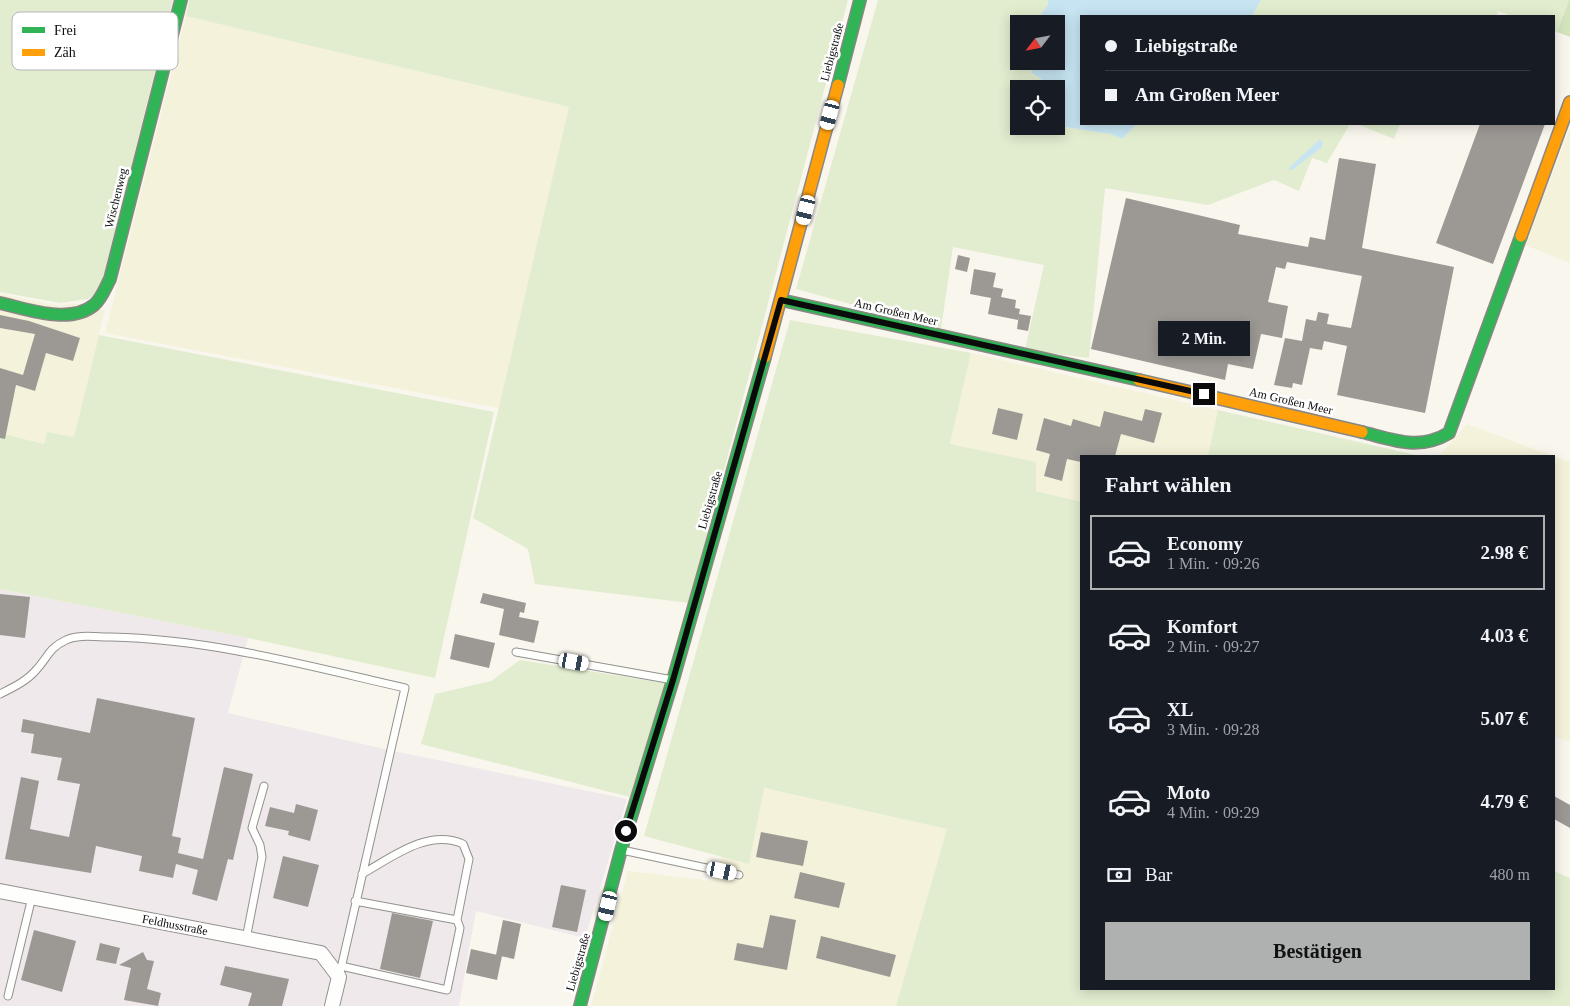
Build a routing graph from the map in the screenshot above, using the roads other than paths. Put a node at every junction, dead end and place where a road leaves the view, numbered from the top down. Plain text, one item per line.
1 (860, 0) edge
2 (163, 70) edge
3 (1570, 102) edge
4 (781, 300) junction
5 (0, 303) edge
6 (516, 652) dead end
7 (673, 680) junction
8 (0, 694) edge
9 (264, 786) dead end
10 (621, 850) junction
11 (362, 874) junction
12 (739, 875) dead end
13 (0, 891) edge
14 (32, 897) junction
15 (355, 901) junction
16 (457, 920) junction
17 (246, 939) junction
18 (340, 972) junction
19 (8, 996) dead end
20 (332, 1006) edge
21 (580, 1006) edge

1 - 4 street, Liebigstraße
2 - 5 street, Wischenweg
3 - 4 street, Am Großen Meer
4 - 7 street, Liebigstraße
6 - 7 lane
7 - 10 street, Liebigstraße
8 - 11 lane
9 - 17 lane
10 - 12 lane
10 - 21 street, Liebigstraße
11 - 15 lane
11 - 16 lane
13 - 14 street, Feldhusstraße
14 - 17 street, Feldhusstraße
14 - 19 lane
15 - 16 lane
15 - 18 lane
16 - 18 lane
17 - 18 street, Feldhusstraße
18 - 20 street

